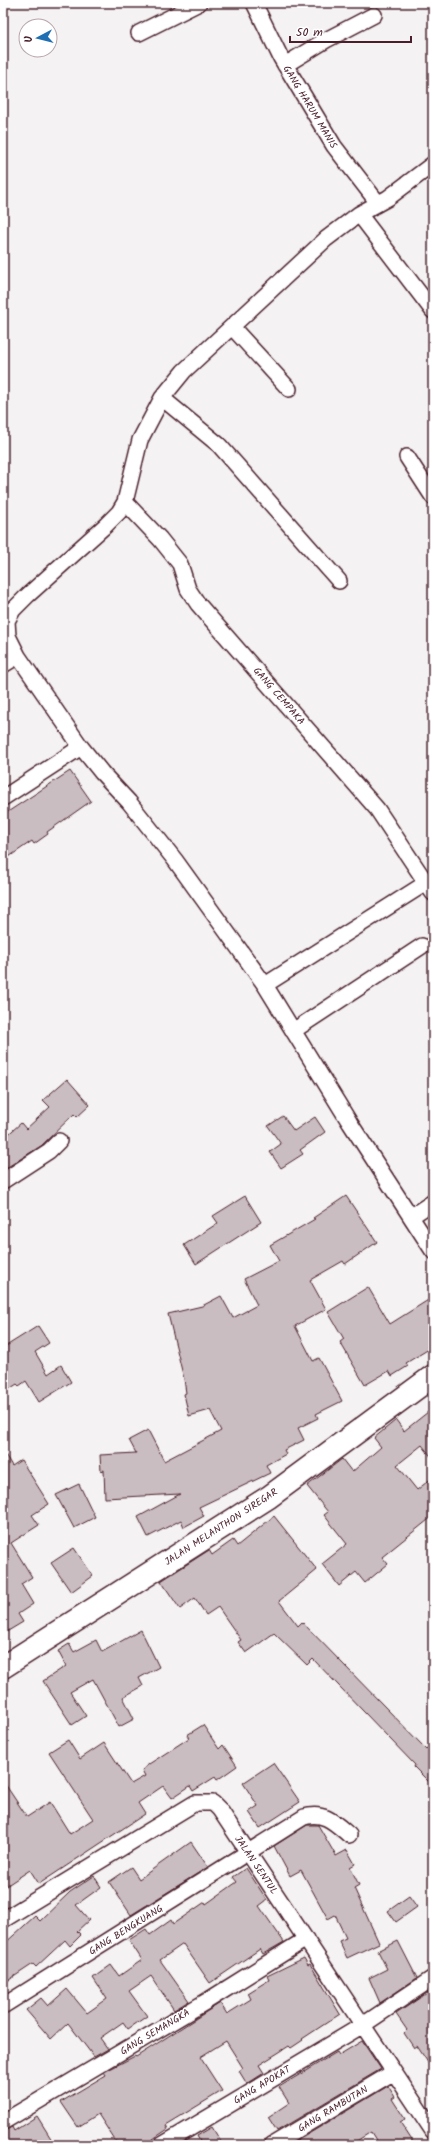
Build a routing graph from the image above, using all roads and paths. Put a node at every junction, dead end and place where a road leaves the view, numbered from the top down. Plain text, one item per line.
1 (199, 3) edge
2 (254, 3) edge
3 (374, 15) dead end
4 (139, 32) dead end
5 (285, 65) junction
6 (433, 164) edge
7 (378, 204) junction
8 (359, 214) junction
9 (433, 311) edge
10 (232, 327) junction
11 (289, 389) dead end
12 (162, 398) junction
13 (407, 457) dead end
14 (433, 497) edge
15 (125, 502) junction
16 (339, 581) dead end
17 (5, 636) edge
18 (18, 656) junction
19 (3, 665) edge
20 (81, 747) junction
21 (3, 798) edge
22 (430, 888) edge
23 (422, 946) dead end
24 (265, 986) junction
25 (293, 1031) junction
26 (59, 1141) dead end
27 (3, 1181) edge
28 (433, 1202) edge
29 (412, 1216) junction
30 (433, 1251) edge
31 (433, 1376) edge
32 (3, 1667) edge
33 (349, 1836) dead end
34 (248, 1853) junction
35 (3, 1920) edge
36 (306, 1940) junction
37 (433, 1978) edge
38 (3, 2006) edge
39 (363, 2025) junction
40 (394, 2072) junction
41 (3, 2122) edge
42 (433, 2130) edge
43 (162, 2145) edge
44 (272, 2145) edge

1 - 4 street
2 - 5 street, GANG HARUM MANIS
3 - 5 street
5 - 7 street, GANG HARUM MANIS
6 - 7 street
7 - 8 street
8 - 9 street
8 - 10 street
10 - 11 street
10 - 12 street
12 - 15 street
12 - 16 street
13 - 14 street
15 - 17 street
15 - 22 street, GANG CEMPAKA
17 - 18 street
18 - 19 street
18 - 20 street
20 - 21 street
20 - 24 street
22 - 24 street
23 - 25 street
24 - 25 street
25 - 29 street
26 - 27 street
28 - 29 street
29 - 30 street
31 - 32 main road, JALAN MELANTHON SIREGAR
33 - 34 street, GANG BENGKUANG
34 - 35 street, JALAN SENTUL
34 - 36 street, JALAN SENTUL
34 - 38 street, GANG BENGKUANG
36 - 39 street, JALAN SENTUL
36 - 41 street, GANG SEMANGKA
37 - 39 street, GANG APOKAT
39 - 40 street, JALAN SENTUL
39 - 43 street, GANG APOKAT
40 - 42 street, JALAN SENTUL
40 - 44 street, GANG RAMBUTAN

